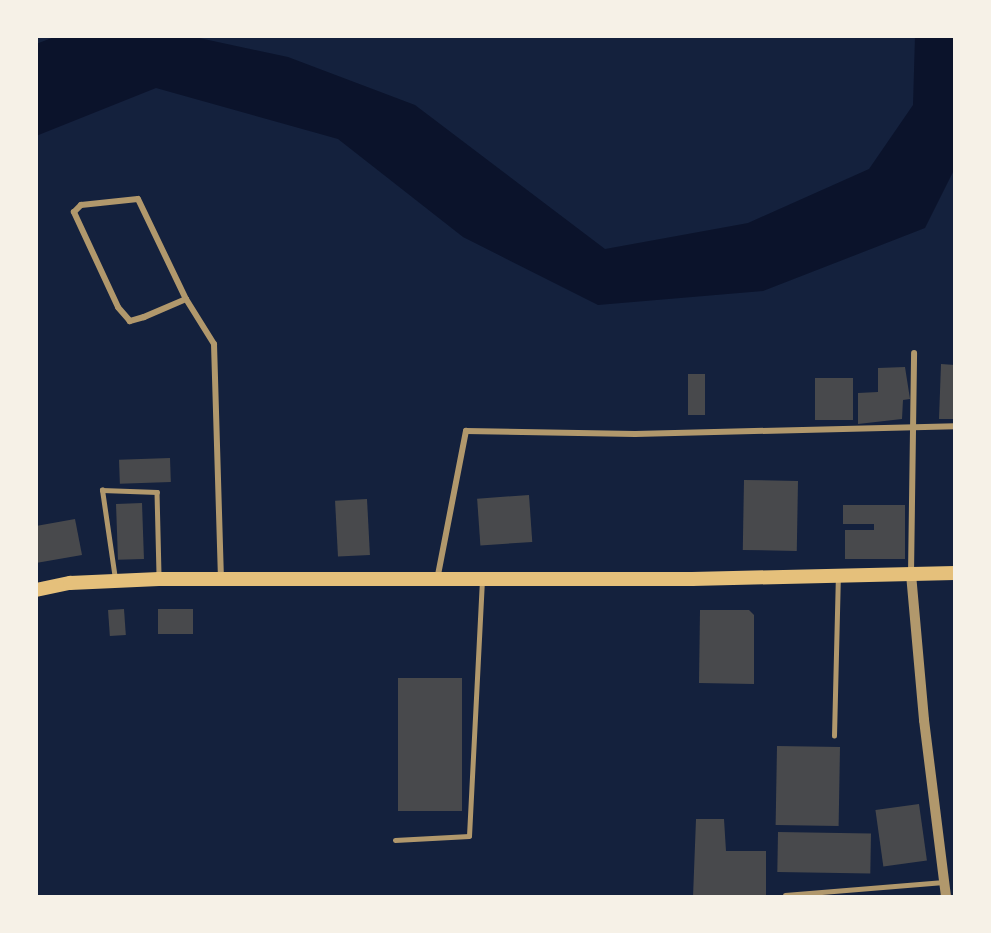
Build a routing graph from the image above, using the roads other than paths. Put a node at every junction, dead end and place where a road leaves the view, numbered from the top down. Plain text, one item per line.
1 (186, 299) junction
2 (914, 353) dead end
3 (955, 426) edge
4 (914, 427) junction
5 (955, 573) edge
6 (911, 574) junction
7 (838, 575) junction
8 (159, 579) junction
9 (221, 579) junction
10 (115, 580) junction
11 (482, 580) junction
12 (437, 581) junction
13 (36, 590) edge
14 (834, 736) dead end
15 (395, 840) dead end
16 (944, 882) junction
17 (785, 895) dead end
18 (946, 897) edge

1 - 1 street
1 - 9 street
2 - 4 street
3 - 4 street
4 - 6 street
4 - 12 street
5 - 6 main road
6 - 7 main road
6 - 16 street
7 - 11 main road
7 - 14 lane
8 - 9 main road
8 - 10 main road
8 - 10 lane
9 - 12 main road
10 - 13 main road
11 - 12 main road
11 - 15 lane
16 - 17 lane
16 - 18 street

